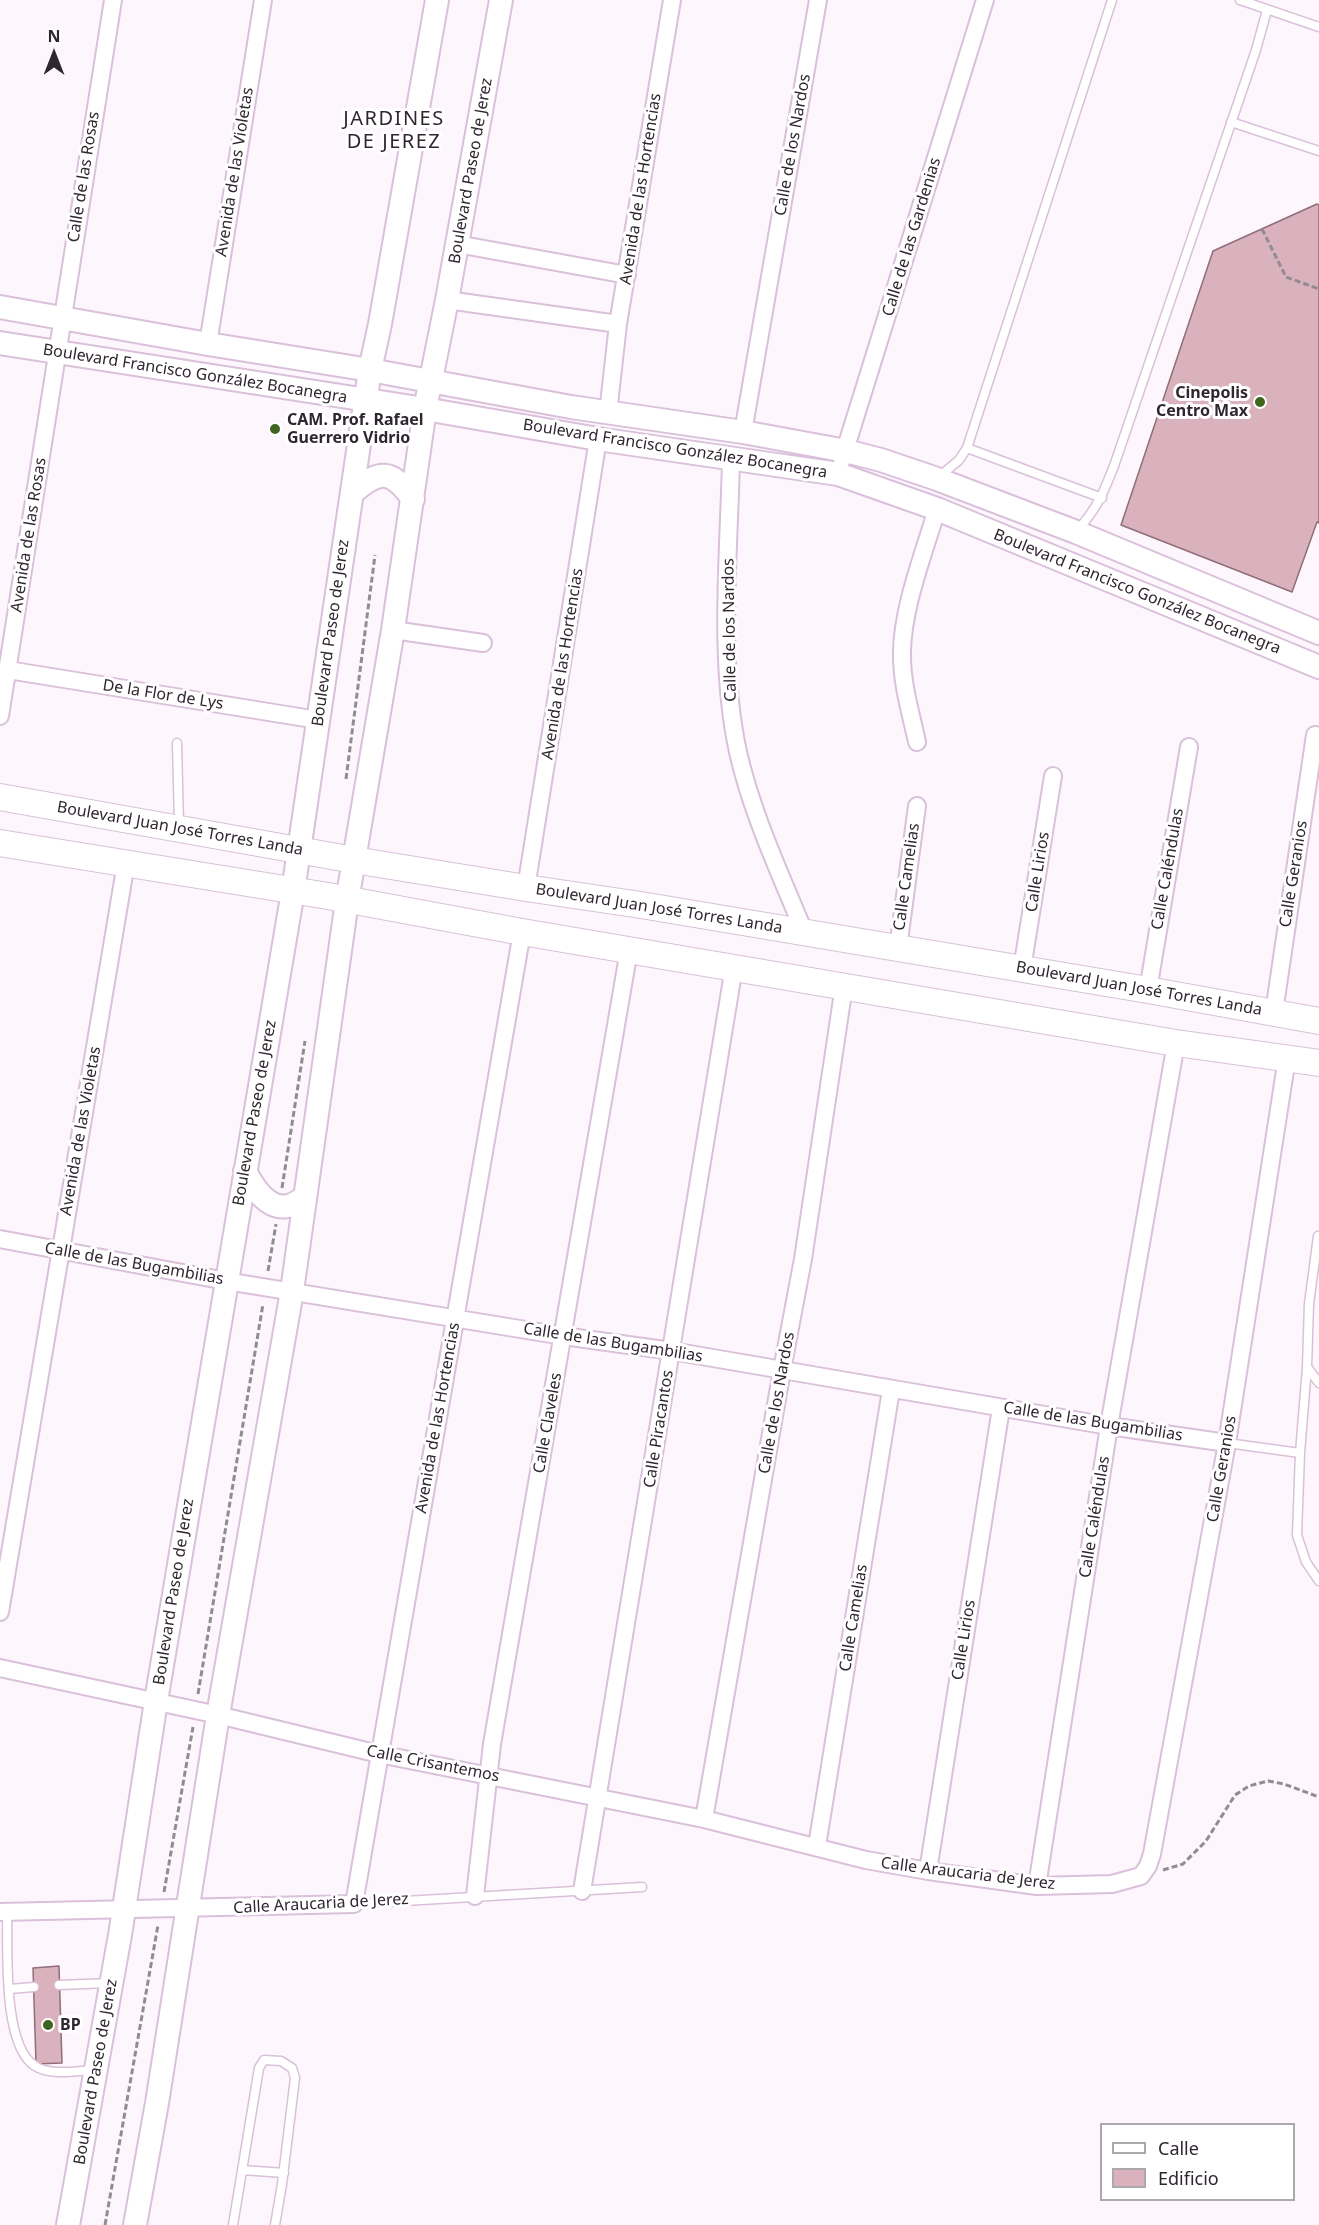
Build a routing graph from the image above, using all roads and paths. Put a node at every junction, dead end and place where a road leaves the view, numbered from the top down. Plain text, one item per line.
1 (113, 0) edge
2 (263, 0) edge
3 (437, 0) edge
4 (501, 0) edge
5 (672, 0) edge
6 (818, 0) edge
7 (985, 0) edge
8 (1240, 0) edge
9 (1111, 1) edge
10 (1267, 10) junction
11 (1319, 27) edge
12 (1230, 122) junction
13 (1319, 151) edge
14 (1262, 229) dead end
15 (458, 244) junction
16 (627, 275) junction
17 (1319, 289) edge
18 (447, 300) junction
19 (0, 307) edge
20 (62, 319) junction
21 (618, 324) junction
22 (0, 343) edge
23 (208, 344) junction
24 (58, 353) junction
25 (370, 370) junction
26 (430, 381) junction
27 (366, 400) junction
28 (425, 409) junction
29 (608, 413) junction
30 (743, 432) junction
31 (598, 439) junction
32 (967, 448) junction
33 (846, 451) junction
34 (731, 460) junction
35 (838, 474) junction
36 (937, 479) junction
37 (352, 493) junction
38 (1102, 498) junction
39 (413, 499) junction
40 (937, 509) junction
41 (1076, 532) junction
42 (1033, 548) junction
43 (375, 555) dead end
44 (393, 630) junction
45 (1319, 633) edge
46 (483, 643) dead end
47 (1319, 667) edge
48 (8, 670) junction
49 (0, 716) edge
50 (318, 720) junction
51 (1315, 735) dead end
52 (917, 742) dead end
53 (177, 743) dead end
54 (1189, 747) dead end
55 (1053, 776) dead end
56 (345, 787) dead end
57 (0, 797) edge
58 (917, 806) dead end
59 (179, 829) junction
60 (0, 843) edge
61 (299, 850) junction
62 (354, 860) junction
63 (126, 863) junction
64 (526, 888) junction
65 (293, 891) junction
66 (346, 900) junction
67 (522, 932) junction
68 (804, 932) junction
69 (898, 948) junction
70 (629, 950) junction
71 (734, 967) junction
72 (1022, 969) junction
73 (844, 986) junction
74 (1148, 990) junction
75 (1274, 1012) junction
76 (1319, 1021) edge
77 (306, 1034) dead end
78 (1176, 1043) junction
79 (1287, 1058) junction
80 (1319, 1063) edge
81 (245, 1171) junction
82 (305, 1196) junction
83 (279, 1205) junction
84 (1318, 1236) edge
85 (0, 1239) edge
86 (61, 1250) junction
87 (226, 1281) junction
88 (265, 1287) junction
89 (292, 1291) junction
90 (456, 1318) junction
91 (563, 1336) junction
92 (672, 1350) junction
93 (1307, 1367) junction
94 (782, 1370) junction
95 (1319, 1383) edge
96 (891, 1390) junction
97 (1000, 1408) junction
98 (1109, 1426) junction
99 (1227, 1443) junction
100 (1300, 1453) junction
101 (1319, 1581) edge
102 (0, 1612) edge
103 (0, 1668) edge
104 (156, 1701) junction
105 (195, 1710) junction
106 (218, 1715) junction
107 (379, 1754) junction
108 (487, 1775) junction
109 (597, 1796) junction
110 (1319, 1797) edge
111 (704, 1819) junction
112 (817, 1846) junction
113 (866, 1860) joint
114 (928, 1871) junction
115 (1141, 1876) junction
116 (1037, 1886) junction
117 (642, 1887) dead end
118 (582, 1890) junction
119 (475, 1896) junction
120 (354, 1904) junction
121 (187, 1909) junction
122 (123, 1910) junction
123 (161, 1910) junction
124 (4, 1912) edge
125 (111, 1983) junction
126 (59, 1985) dead end
127 (34, 1987) dead end
128 (9, 1989) junction
129 (97, 2070) junction
130 (242, 2170) junction
131 (284, 2173) junction
132 (68, 2225) edge
133 (105, 2225) edge
134 (135, 2225) edge
135 (233, 2225) edge
136 (275, 2225) edge

1 - 20 street, Calle de las Rosas
2 - 23 street, Avenida de las Violetas
3 - 25 main road, Boulevard Paseo de Jerez
4 - 15 main road, Boulevard Paseo de Jerez
5 - 16 street, Avenida de las Hortencias
6 - 30 street, Calle de los Nardos
7 - 33 street, Calle de las Gardenias
8 - 10 lane
9 - 32 lane
10 - 11 lane
10 - 12 lane
12 - 13 lane
12 - 38 lane
14 - 17 path
15 - 16 street
15 - 18 main road, Boulevard Paseo de Jerez
16 - 21 street, Avenida de las Hortencias
18 - 21 street
18 - 26 main road, Boulevard Paseo de Jerez
19 - 20 main road, Boulevard Francisco González Bocanegra
20 - 23 main road, Boulevard Francisco González Bocanegra
20 - 24 street, Calle de las Rosas
21 - 29 street, Avenida de las Hortencias
22 - 24 main road, Boulevard Francisco González Bocanegra
23 - 25 main road, Boulevard Francisco González Bocanegra
24 - 27 main road, Boulevard Francisco González Bocanegra
24 - 48 street, Avenida de las Rosas
25 - 26 main road, Boulevard Francisco González Bocanegra
25 - 27 main road, Boulevard Paseo de Jerez
26 - 28 main road, Boulevard Paseo de Jerez
26 - 29 main road, Boulevard Francisco González Bocanegra
27 - 28 main road, Boulevard Francisco González Bocanegra
27 - 37 main road, Boulevard Paseo de Jerez
28 - 31 main road, Boulevard Francisco González Bocanegra
28 - 39 main road, Boulevard Paseo de Jerez
29 - 30 main road, Boulevard Francisco González Bocanegra
30 - 33 main road, Boulevard Francisco González Bocanegra
31 - 34 main road, Boulevard Francisco González Bocanegra
31 - 64 street, Avenida de las Hortencias
32 - 36 lane
32 - 38 lane
33 - 35 street, Calle de las Gardenias
33 - 36 main road, Boulevard Francisco González Bocanegra
34 - 35 main road, Boulevard Francisco González Bocanegra
34 - 68 street, Calle de los Nardos
35 - 40 main road, Boulevard Francisco González Bocanegra
36 - 41 main road, Boulevard Francisco González Bocanegra
37 - 39 main road
37 - 50 main road, Boulevard Paseo de Jerez
38 - 41 lane
39 - 44 main road, Boulevard Paseo de Jerez
40 - 42 main road, Boulevard Francisco González Bocanegra
40 - 52 street
41 - 42 main road
41 - 45 main road, Boulevard Francisco González Bocanegra
42 - 47 main road, Boulevard Francisco González Bocanegra
43 - 56 path
44 - 46 street
44 - 62 main road, Boulevard Paseo de Jerez
48 - 49 street, Avenida de las Rosas
48 - 50 street, De la Flor de Lys
50 - 61 main road, Boulevard Paseo de Jerez
51 - 75 street, Calle Geranios
53 - 59 lane
54 - 74 street, Calle Caléndulas
55 - 72 street, Calle Lirios
57 - 59 main road, Boulevard Juan José Torres Landa
58 - 69 street, Calle Camelias
59 - 61 main road, Boulevard Juan José Torres Landa
60 - 63 main road
61 - 62 main road, Boulevard Juan José Torres Landa
61 - 65 main road, Boulevard Paseo de Jerez
62 - 64 main road, Boulevard Juan José Torres Landa
62 - 66 main road, Boulevard Paseo de Jerez
63 - 65 main road
63 - 86 street, Avenida de las Violetas
64 - 68 main road, Boulevard Juan José Torres Landa
65 - 66 main road
65 - 81 main road, Boulevard Paseo de Jerez
66 - 67 main road
66 - 82 main road, Boulevard Paseo de Jerez
67 - 70 main road
67 - 90 street, Avenida de las Hortencias
68 - 69 main road, Boulevard Juan José Torres Landa
69 - 72 main road, Boulevard Juan José Torres Landa
70 - 71 main road
70 - 91 street, Calle Claveles
71 - 73 main road
71 - 92 street, Calle Piracantos
72 - 74 main road, Boulevard Juan José Torres Landa
73 - 78 main road
73 - 94 street, Calle de los Nardos
74 - 75 main road, Boulevard Juan José Torres Landa
75 - 76 main road, Boulevard Juan José Torres Landa
77 - 83 path
78 - 79 main road
78 - 98 street, Calle Caléndulas
79 - 80 main road
79 - 99 street, Calle Geranios
81 - 83 main road
81 - 87 main road, Boulevard Paseo de Jerez
82 - 83 main road
82 - 89 main road, Boulevard Paseo de Jerez
83 - 88 path
84 - 93 lane
85 - 86 street, Calle de las Bugambilias
86 - 87 street, Calle de las Bugambilias
86 - 102 street, Avenida de las Violetas
87 - 88 street, Calle de las Bugambilias
87 - 104 main road, Boulevard Paseo de Jerez
88 - 89 street, Calle de las Bugambilias
88 - 105 path
89 - 90 street, Calle de las Bugambilias
89 - 106 main road, Boulevard Paseo de Jerez
90 - 91 street, Calle de las Bugambilias
90 - 107 street, Avenida de las Hortencias
91 - 92 street, Calle de las Bugambilias
91 - 108 street, Calle Claveles
92 - 94 street, Calle de las Bugambilias
92 - 109 street, Calle Piracantos
93 - 95 lane
93 - 100 lane
94 - 96 street, Calle de las Bugambilias
94 - 111 street, Calle de los Nardos
96 - 97 street, Calle de las Bugambilias
96 - 112 street, Calle Camelias
97 - 98 street, Calle de las Bugambilias
97 - 114 street, Calle Lirios
98 - 99 street, Calle de las Bugambilias
98 - 116 street, Calle Caléndulas
99 - 100 lane
99 - 115 street, Calle Geranios
100 - 101 lane
103 - 104 street, Calle Crisantemos
104 - 105 street, Calle Crisantemos
104 - 122 main road, Boulevard Paseo de Jerez
105 - 106 street, Calle Crisantemos
105 - 123 path
106 - 107 street, Calle Crisantemos
106 - 121 main road, Boulevard Paseo de Jerez
107 - 108 street, Calle Crisantemos
107 - 120 street, Avenida de las Hortencias
108 - 109 street, Calle Crisantemos
108 - 119 street, Calle Claveles
109 - 111 street, Calle Crisantemos
109 - 118 street, Calle Piracantos
110 - 115 path
111 - 112 street, Calle Crisantemos
112 - 113 street, Calle Crisantemos
113 - 114 street, Calle Araucaria de Jerez
114 - 116 street, Calle Araucaria de Jerez
115 - 116 street, Calle Araucaria de Jerez
117 - 118 lane, Calle Araucaria de Jerez
118 - 119 lane, Calle Araucaria de Jerez
119 - 120 lane, Calle Araucaria de Jerez
120 - 121 street, Calle Araucaria de Jerez
121 - 123 street, Calle Araucaria de Jerez
121 - 134 main road, Boulevard Paseo de Jerez
122 - 123 street, Calle Araucaria de Jerez
122 - 124 street, Calle Araucaria de Jerez
122 - 125 main road, Boulevard Paseo de Jerez
123 - 133 path
124 - 128 lane
125 - 126 lane
125 - 129 main road, Boulevard Paseo de Jerez
127 - 128 lane
128 - 129 lane
129 - 132 main road, Boulevard Paseo de Jerez
130 - 131 lane
130 - 131 lane
130 - 135 lane
131 - 136 lane

